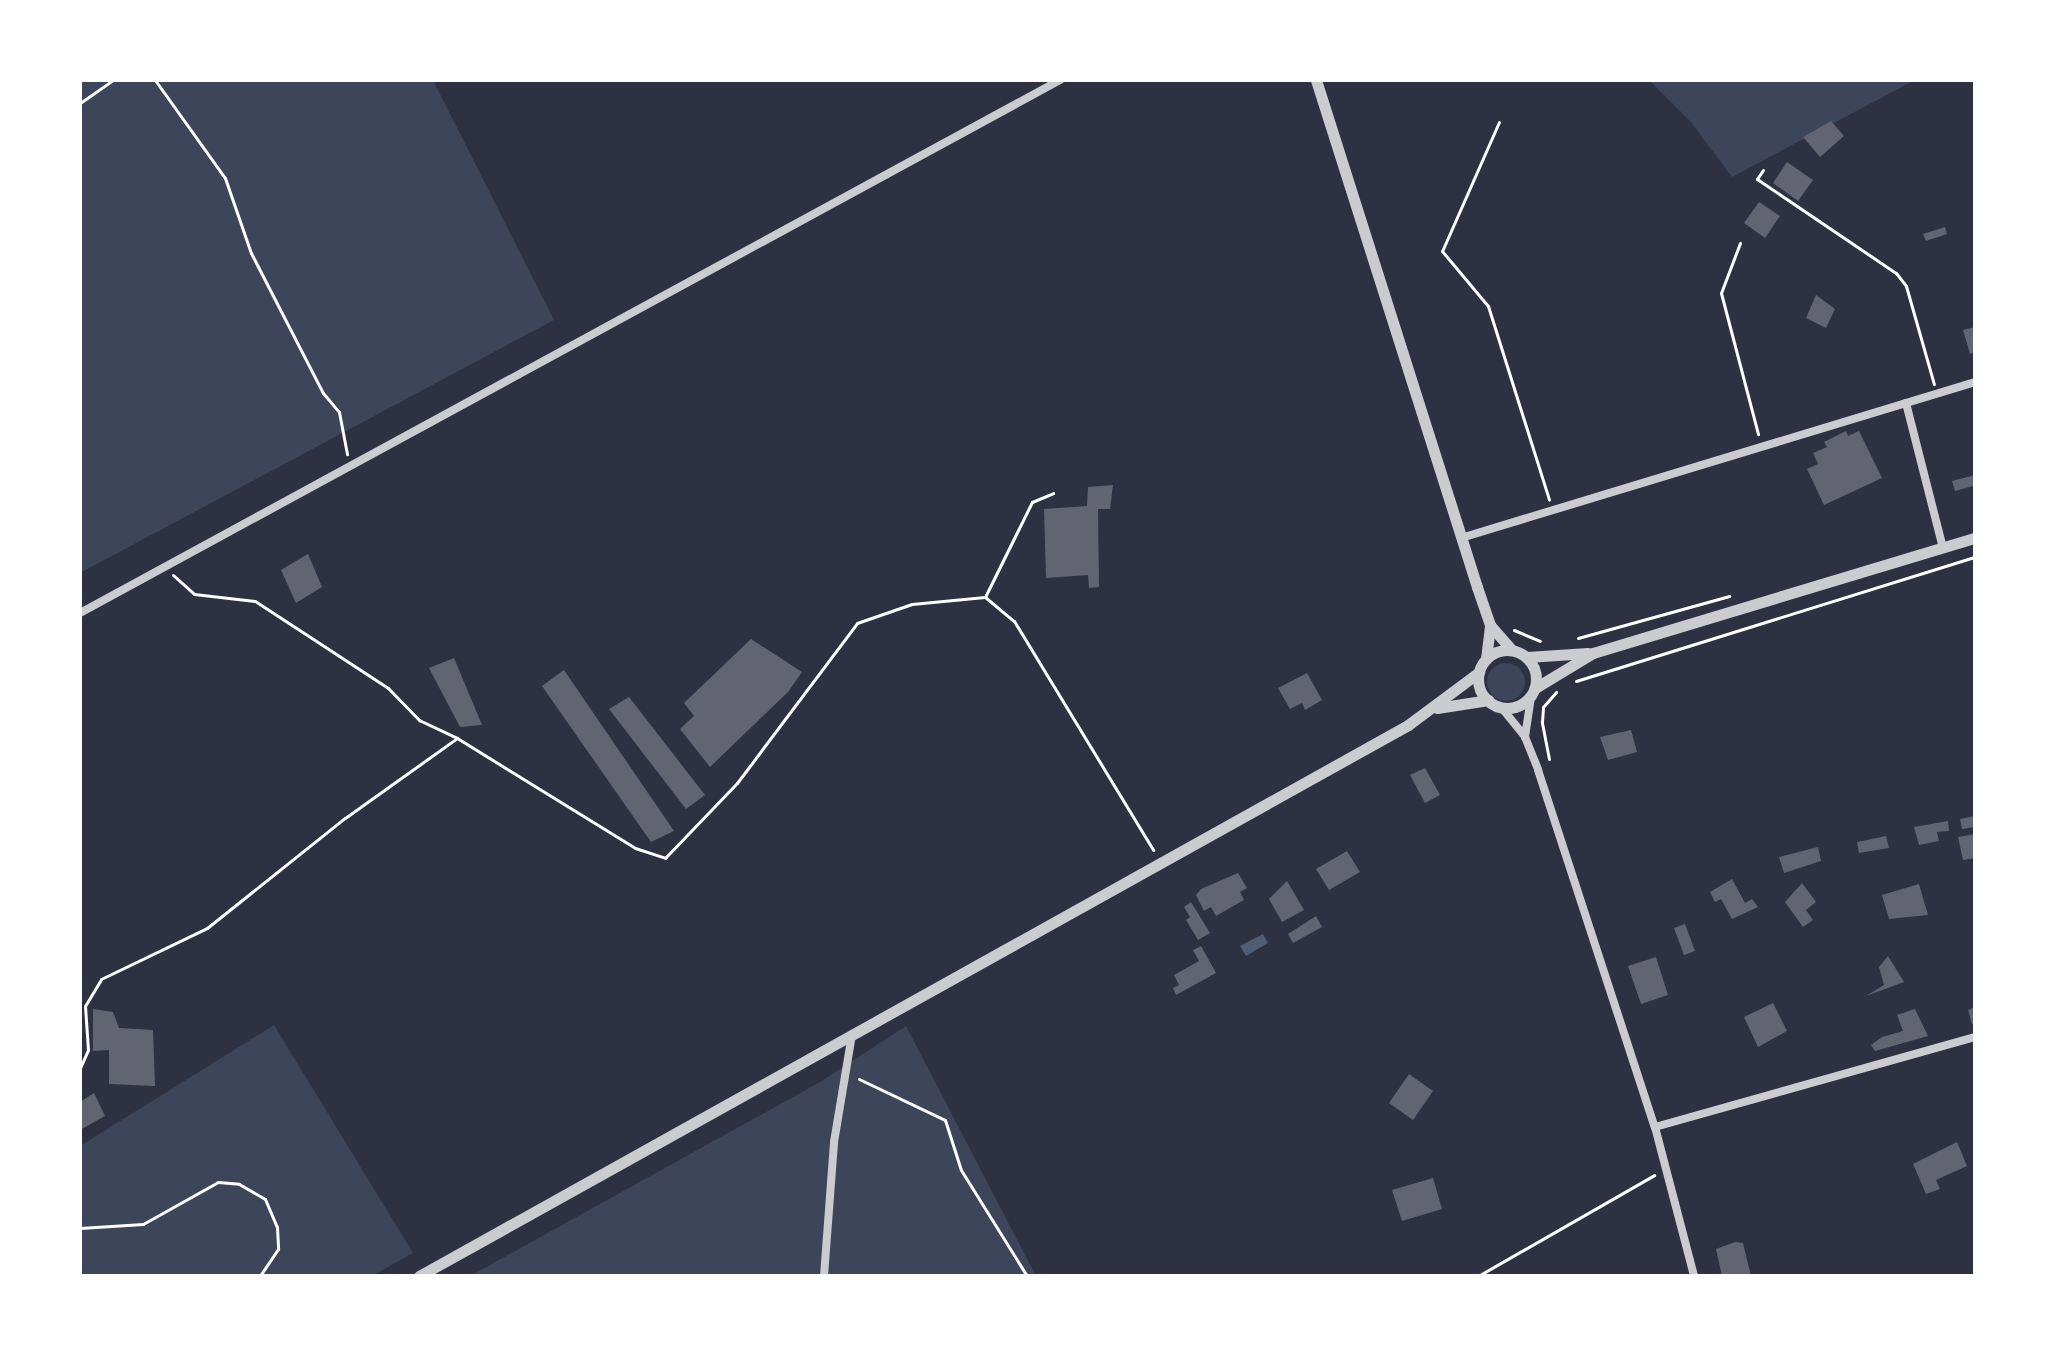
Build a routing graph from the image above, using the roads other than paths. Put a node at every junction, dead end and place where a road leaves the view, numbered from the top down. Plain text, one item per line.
1 (1060, 80) edge
2 (1316, 80) edge
3 (1975, 382) edge
4 (1906, 403) junction
5 (1461, 538) junction
6 (1975, 538) edge
7 (1943, 548) junction
8 (80, 613) edge
9 (1490, 625) junction
10 (1512, 650) junction
11 (1593, 653) junction
12 (1527, 657) junction
13 (1486, 659) junction
14 (1479, 672) junction
15 (1533, 692) junction
16 (1488, 700) junction
17 (1501, 707) junction
18 (1437, 709) junction
19 (1525, 737) junction
20 (852, 1035) junction
21 (1975, 1037) edge
22 (1655, 1127) junction
23 (419, 1276) edge
24 (824, 1276) edge
25 (1694, 1276) edge

1 - 8 street
2 - 5 street
3 - 4 street
4 - 5 street
4 - 7 street
5 - 9 street
6 - 7 street
7 - 11 street
9 - 10 street
9 - 13 street
10 - 12 street
10 - 13 street
11 - 12 street
11 - 15 street
12 - 15 street
13 - 14 street
14 - 16 street
14 - 18 street
15 - 17 street
15 - 19 street
16 - 17 street
16 - 18 street
17 - 19 street
18 - 20 street
19 - 22 street
20 - 23 street
20 - 24 street
21 - 22 street
22 - 25 street

